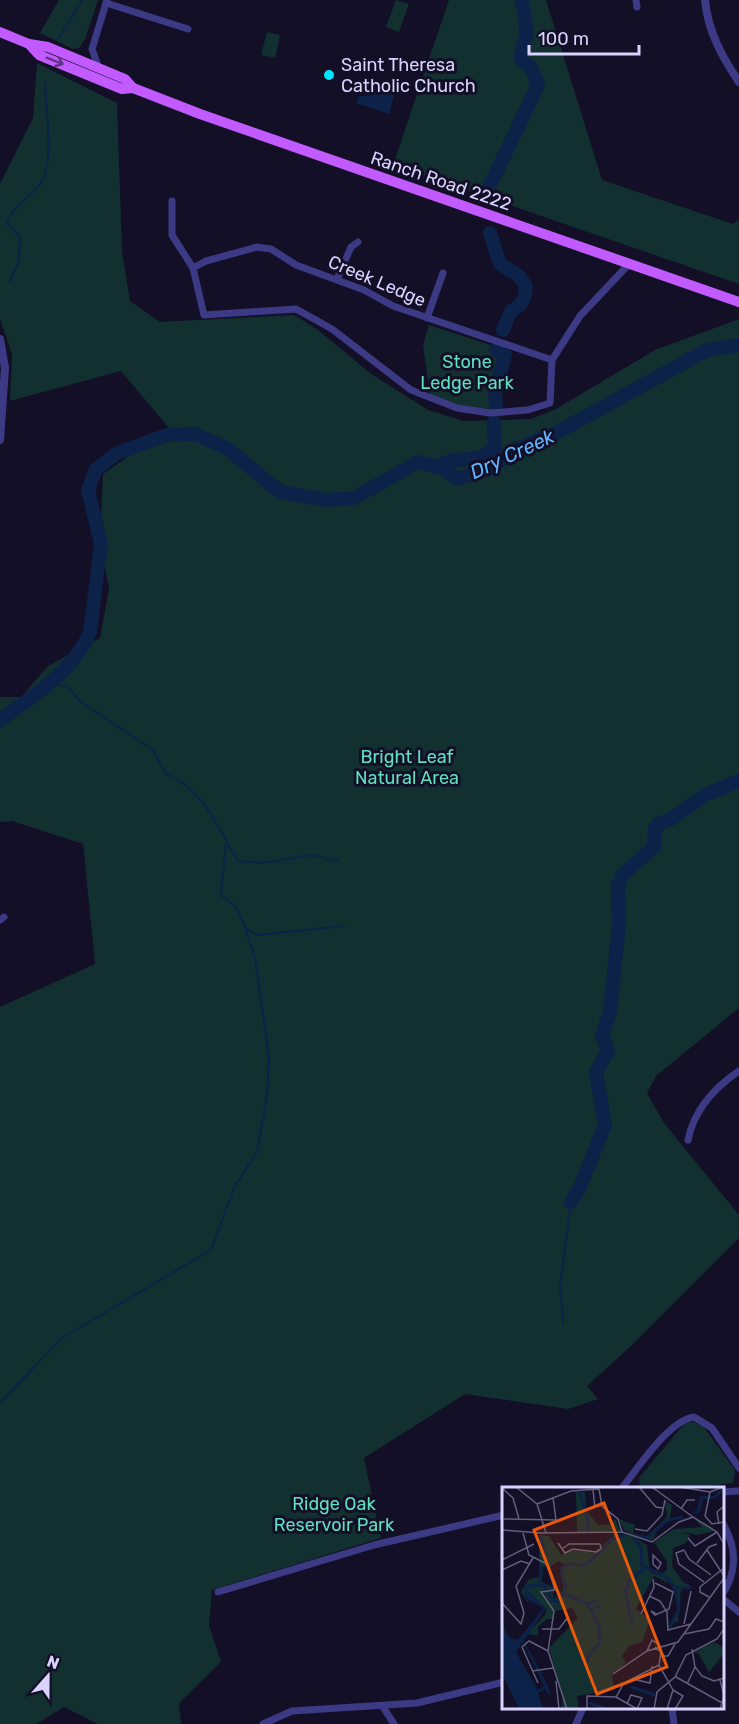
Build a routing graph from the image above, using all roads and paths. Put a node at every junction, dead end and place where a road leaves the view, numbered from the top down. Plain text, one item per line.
1 (705, 0) edge
2 (106, 2) edge
3 (188, 29) dead end
4 (0, 32) edge
5 (29, 44) junction
6 (92, 48) junction
7 (75, 59) junction
8 (99, 69) junction
9 (739, 82) edge
10 (133, 88) junction
11 (172, 201) dead end
12 (358, 242) dead end
13 (629, 264) junction
14 (193, 268) junction
15 (443, 273) dead end
16 (337, 279) junction
17 (739, 302) edge
18 (427, 318) junction
19 (0, 339) edge
20 (552, 360) junction
21 (0, 440) edge
22 (739, 1071) edge
23 (688, 1140) dead end
24 (739, 1468) edge
25 (623, 1487) edge
26 (502, 1515) edge
27 (724, 1524) edge
28 (218, 1592) dead end
29 (724, 1595) edge
30 (724, 1598) edge
31 (739, 1612) edge
32 (502, 1682) edge
33 (383, 1707) junction
34 (583, 1709) edge
35 (672, 1709) edge
36 (263, 1724) edge
37 (394, 1724) edge
38 (576, 1724) edge
39 (674, 1724) edge

1 - 9 street
2 - 3 street
2 - 6 street
4 - 5 main road, Ranch Road 2222
5 - 7 main road, Ranch Road 2222
5 -> 10 main road, Ranch Road 2222
6 - 7 street
6 - 8 street
7 - 8 main road, Ranch Road 2222
8 - 10 main road, Ranch Road 2222
10 - 13 main road, Ranch Road 2222
11 - 14 street
12 - 16 street
13 - 17 main road, Ranch Road 2222
13 - 20 street
14 - 16 street, Creek Ledge
14 - 20 street
15 - 18 street
16 - 18 street, Creek Ledge
18 - 20 street, Creek Ledge
19 - 21 street
22 - 23 street
24 - 25 street
26 - 28 street
27 - 29 street
30 - 31 street
32 - 33 street
33 - 36 street
33 - 37 street
34 - 38 street
35 - 39 street

